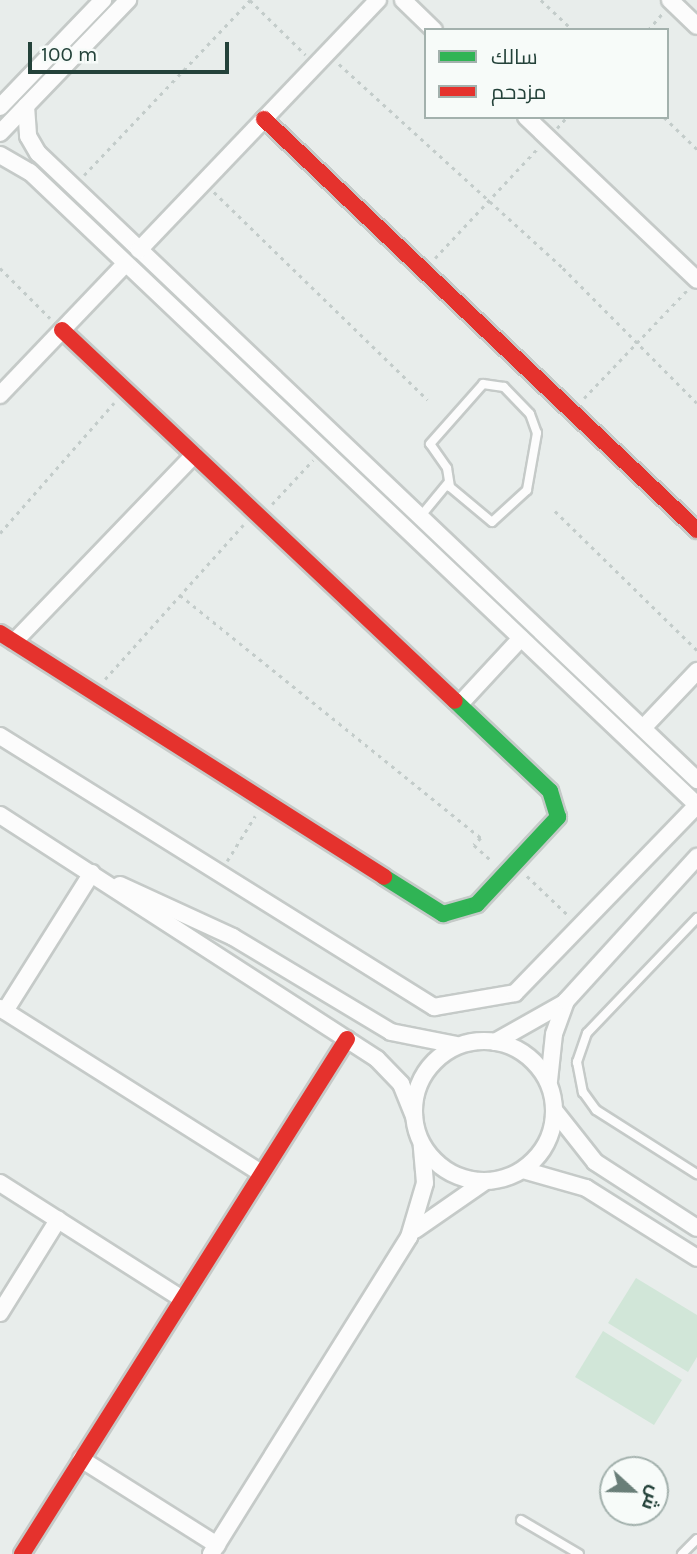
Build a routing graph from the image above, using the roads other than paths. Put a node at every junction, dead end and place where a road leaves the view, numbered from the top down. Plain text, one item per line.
1 (103, 0) edge
2 (128, 0) edge
3 (378, 0) edge
4 (403, 0) edge
5 (671, 1) edge
6 (697, 26) edge
7 (432, 28) edge
8 (26, 106) junction
9 (0, 107) edge
10 (264, 118) junction
11 (528, 119) edge
12 (0, 133) edge
13 (0, 156) edge
14 (45, 160) junction
15 (30, 172) junction
16 (139, 250) junction
17 (125, 264) junction
18 (697, 279) edge
19 (62, 330) junction
20 (0, 395) edge
21 (194, 455) junction
22 (448, 483) junction
23 (420, 517) junction
24 (697, 530) edge
25 (7, 638) edge
26 (521, 638) junction
27 (697, 671) edge
28 (459, 705) junction
29 (643, 728) junction
30 (0, 736) edge
31 (697, 780) edge
32 (697, 805) edge
33 (0, 815) edge
34 (697, 856) edge
35 (92, 873) junction
36 (697, 918) edge
37 (566, 1001) junction
38 (2, 1009) edge
39 (347, 1039) junction
40 (495, 1042) junction
41 (462, 1044) junction
42 (550, 1086) junction
43 (554, 1110) junction
44 (414, 1116) junction
45 (422, 1145) junction
46 (523, 1170) junction
47 (261, 1173) junction
48 (697, 1174) edge
49 (484, 1182) junction
50 (0, 1183) edge
51 (58, 1220) junction
52 (697, 1228) edge
53 (409, 1237) junction
54 (697, 1258) edge
55 (182, 1298) junction
56 (0, 1313) edge
57 (82, 1459) junction
58 (521, 1520) dead end
59 (697, 1539) edge
60 (214, 1549) edge
61 (22, 1554) edge
62 (579, 1554) edge
63 (682, 1554) edge

1 - 9 street
2 - 8 street
3 - 10 street
4 - 7 street
5 - 6 street
8 - 12 street
8 - 14 street
10 - 16 street
10 - 24 street
11 - 18 street
13 - 15 street
14 - 15 street
14 - 16 street
15 - 17 street
16 - 23 street
17 - 19 street
17 - 26 street
19 - 20 street
19 - 21 street
21 - 25 street
21 - 28 street
22 - 22 lane
22 - 23 lane
23 - 29 street
25 - 28 street
26 - 28 street
26 - 32 street
27 - 29 street
29 - 31 street
30 - 32 street
33 - 35 street
34 - 37 street
35 - 38 street
35 - 39 street
35 - 41 street
36 - 48 lane
37 - 40 street
37 - 42 street
38 - 47 street
39 - 44 street
39 - 47 street
40 - 41 street
40 - 42 street
41 - 44 street
42 - 43 street
43 - 46 street
43 - 52 street
44 - 45 street
45 - 49 street
45 - 53 street
46 - 49 street
46 - 54 street
47 - 55 street
49 - 53 street
50 - 51 street
51 - 55 street
51 - 56 street
53 - 60 street
55 - 57 street
57 - 60 street
57 - 61 street
58 - 62 lane
59 - 63 lane

